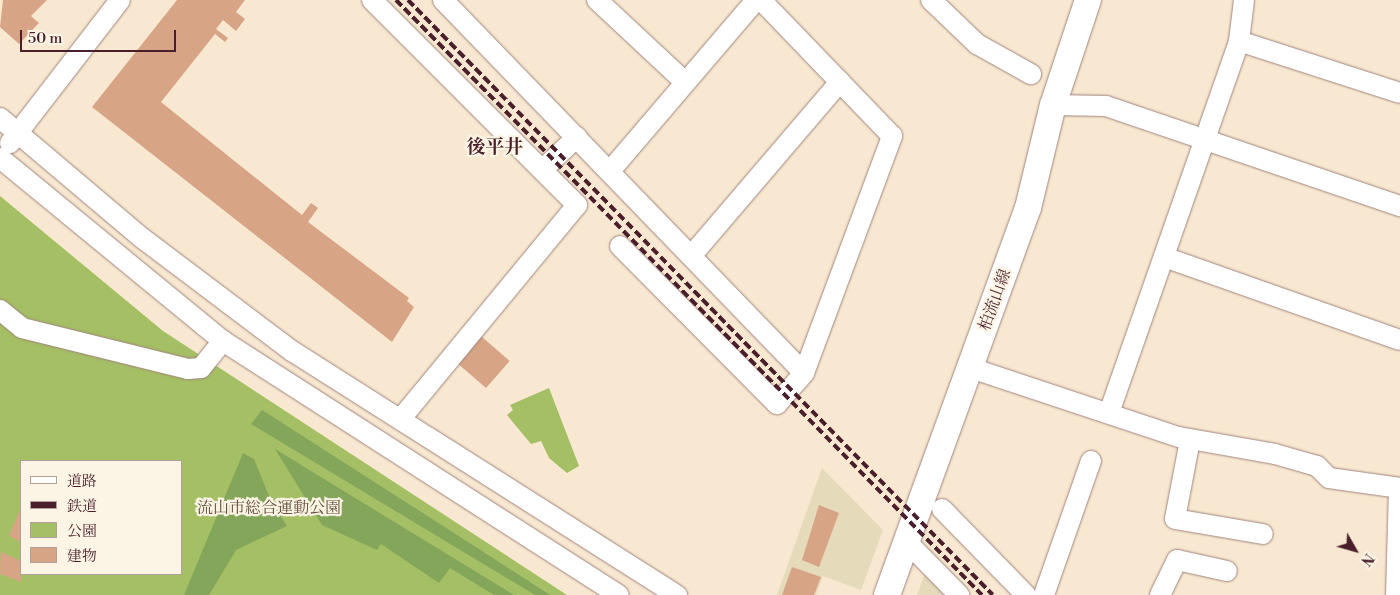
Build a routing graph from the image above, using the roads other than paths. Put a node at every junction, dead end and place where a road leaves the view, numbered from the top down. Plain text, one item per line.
1 (120, 0) edge
2 (372, 0) edge
3 (443, 0) edge
4 (597, 0) edge
5 (756, 0) edge
6 (761, 0) edge
7 (931, 0) edge
8 (1088, 0) edge
9 (1244, 0) edge
10 (949, 8) edge
11 (1239, 41) junction
12 (1031, 74) dead end
13 (685, 82) junction
14 (840, 82) junction
15 (1400, 93) edge
16 (1053, 105) junction
17 (0, 118) edge
18 (18, 134) junction
19 (577, 137) junction
20 (1206, 140) junction
21 (0, 156) edge
22 (542, 170) junction
23 (610, 171) junction
24 (1400, 206) edge
25 (620, 246) dead end
26 (692, 256) junction
27 (1164, 257) junction
28 (0, 310) edge
29 (1400, 340) edge
30 (223, 341) junction
31 (971, 368) junction
32 (804, 373) junction
33 (1109, 413) junction
34 (400, 420) junction
35 (1190, 440) junction
36 (1091, 461) dead end
37 (1400, 488) edge
38 (942, 509) dead end
39 (1263, 534) dead end
40 (906, 541) junction
41 (1227, 571) dead end
42 (618, 595) edge
43 (677, 595) edge
44 (887, 595) edge
45 (959, 595) edge
46 (1026, 595) edge
47 (1044, 595) edge
48 (1160, 595) edge
49 (1396, 595) edge

1 - 18 street
2 - 22 street
3 - 19 street
4 - 13 street
5 - 13 street
6 - 14 street
7 - 10 street
8 - 16 main road, 柏流山線
9 - 11 street
10 - 12 street
11 - 15 street
11 - 20 street
13 - 23 street
14 - 26 street
14 - 32 street
16 - 20 street
16 - 31 main road, 柏流山線
17 - 18 street
18 - 21 street
18 - 34 street
19 - 22 street
19 - 23 street
20 - 24 street
20 - 27 street
21 - 30 street
22 - 34 street
23 - 26 street
25 - 32 street
26 - 32 street
27 - 29 street
27 - 33 street
28 - 30 street
30 - 42 street
31 - 33 street
31 - 40 main road, 柏流山線
33 - 35 street
34 - 43 street
35 - 37 street
35 - 39 street
36 - 47 street
37 - 49 street
38 - 46 street
40 - 44 main road, 柏流山線
40 - 45 street
41 - 48 street

